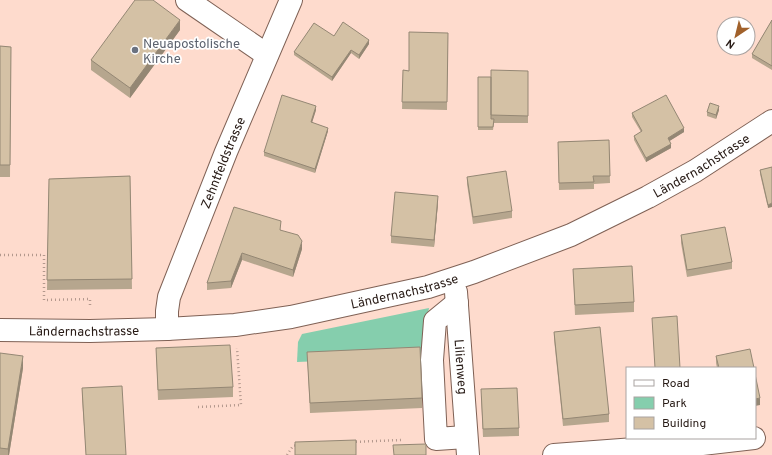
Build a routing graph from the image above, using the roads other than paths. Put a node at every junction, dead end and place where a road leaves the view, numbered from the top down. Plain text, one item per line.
1 (187, 0) edge
2 (291, 0) edge
3 (267, 55) junction
4 (772, 121) edge
5 (455, 278) junction
6 (457, 303) junction
7 (167, 329) junction
8 (0, 330) edge
9 (772, 435) edge
10 (756, 438) edge
11 (746, 439) edge
12 (467, 446) edge
13 (554, 455) edge

1 - 3 street
2 - 3 street, Zehntfeldstrasse
3 - 7 street, Zehntfeldstrasse
4 - 5 street, Ländernachstrasse
5 - 6 street, Lilienweg
5 - 7 street, Ländernachstrasse
6 - 12 street, Lilienweg
6 - 12 street
7 - 8 street, Ländernachstrasse
9 - 10 street
11 - 13 street

